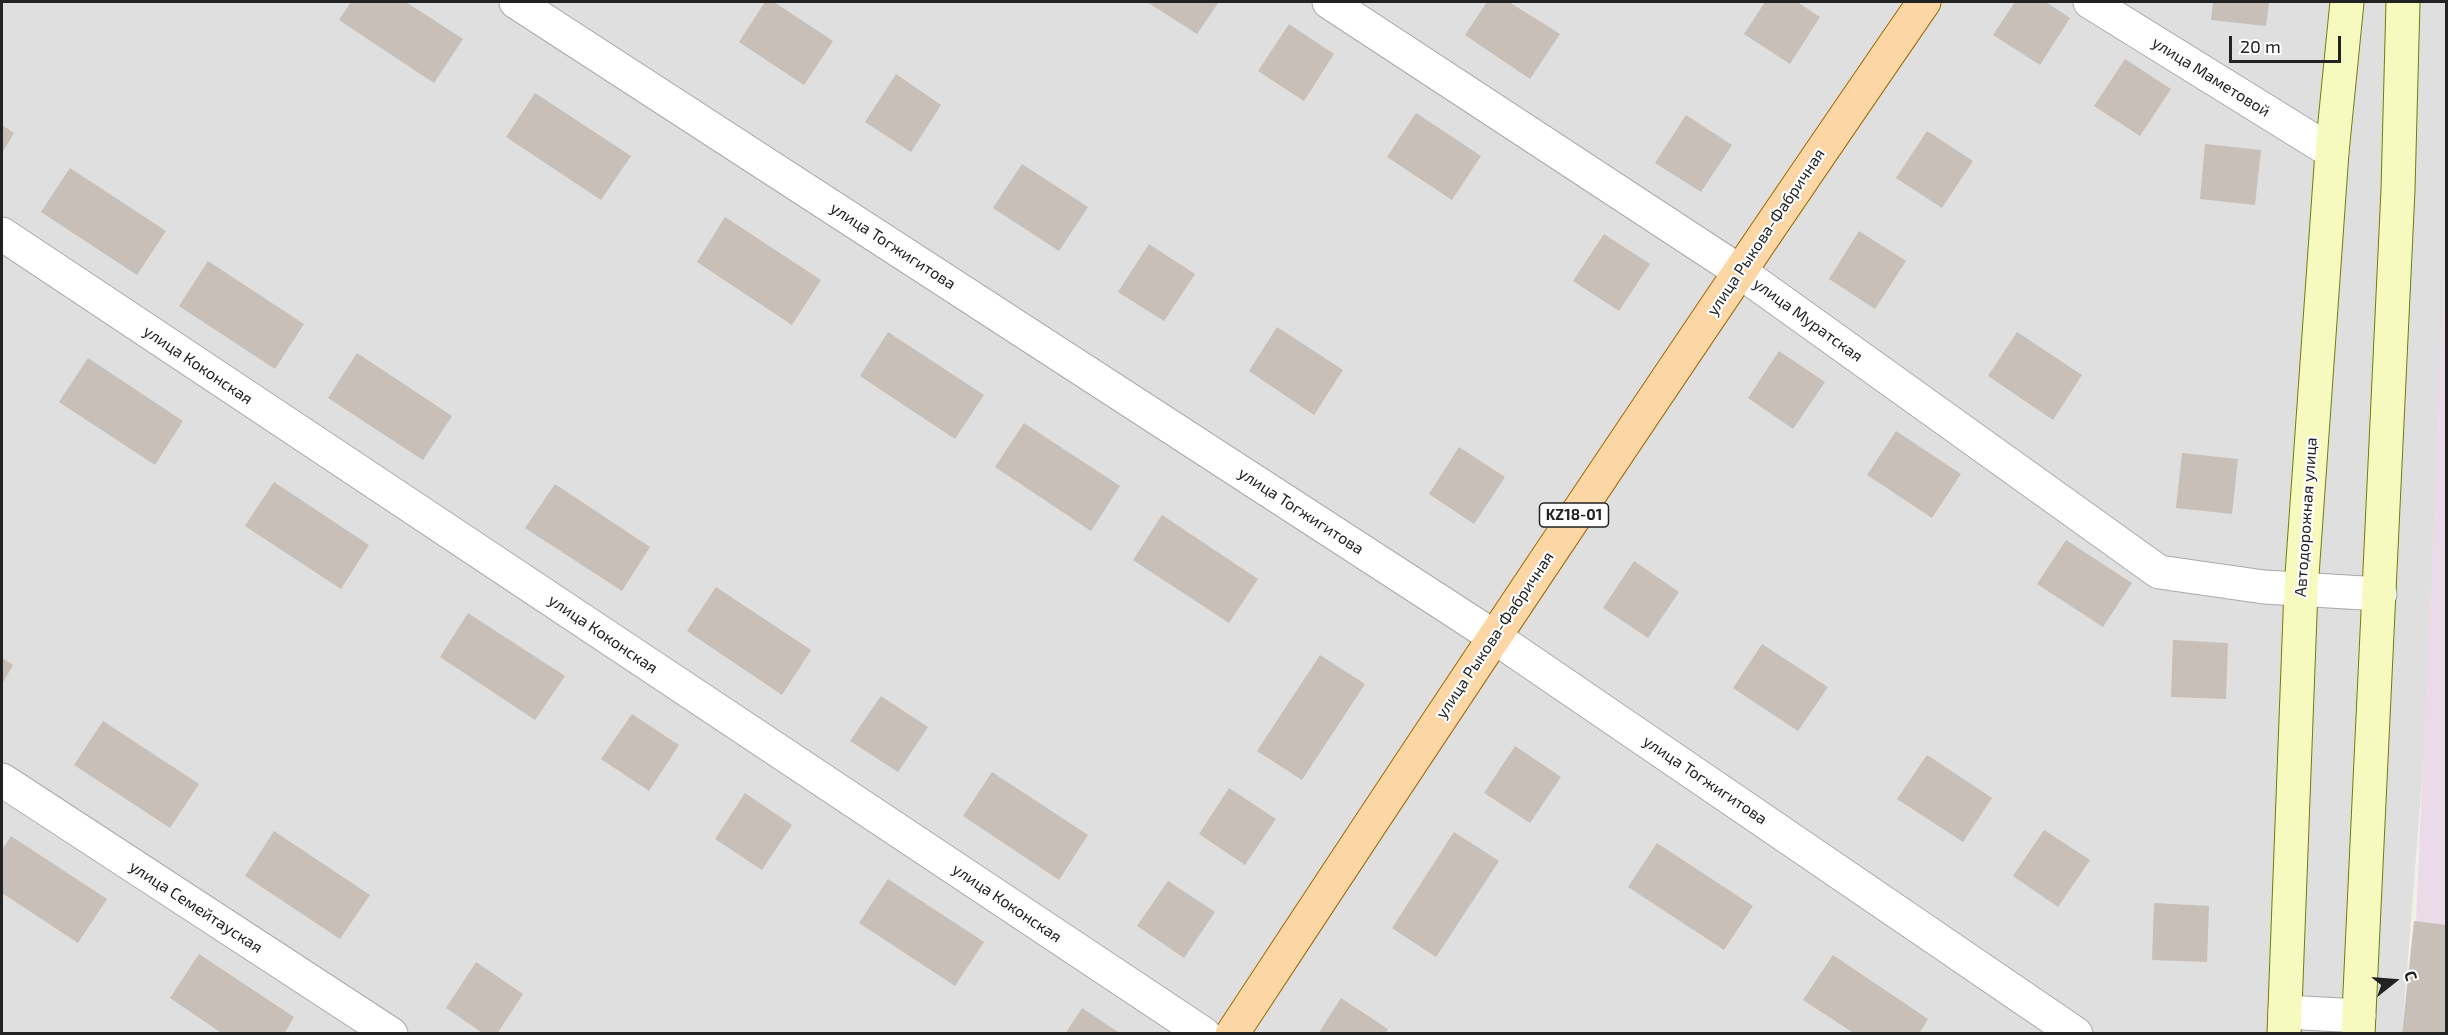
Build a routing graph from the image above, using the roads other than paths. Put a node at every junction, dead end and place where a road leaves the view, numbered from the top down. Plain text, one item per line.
1 (516, 2) edge
2 (1329, 2) edge
3 (1924, 2) edge
4 (2091, 2) edge
5 (2347, 2) edge
6 (2403, 2) edge
7 (2332, 152) junction
8 (2, 234) edge
9 (1739, 271) junction
10 (2301, 589) junction
11 (2380, 594) junction
12 (1493, 636) junction
13 (2, 780) edge
14 (2285, 1023) edge
15 (2358, 1024) edge
16 (391, 1034) edge
17 (1204, 1034) edge
18 (1232, 1034) edge
19 (2076, 1034) edge

1 - 12 street, улица Тогжигитова
2 - 9 street, улица Муратская
3 - 9 main road, улица Рыкова-Фабричная / KZ18-01
4 - 7 street, улица Маметовой
5 - 7 main road, Автодорожная улица
6 - 11 main road
7 - 10 main road, Автодорожная улица
8 - 17 street, улица Коконская
9 - 10 street, улица Муратская
9 - 12 main road, улица Рыкова-Фабричная / KZ18-01
10 - 11 street, улица Муратская
10 - 14 main road, Автодорожная улица
11 - 15 main road
12 - 18 main road, улица Рыкова-Фабричная / KZ18-01
12 - 19 street, улица Тогжигитова
13 - 16 street, улица Семейтауская
14 - 15 street

